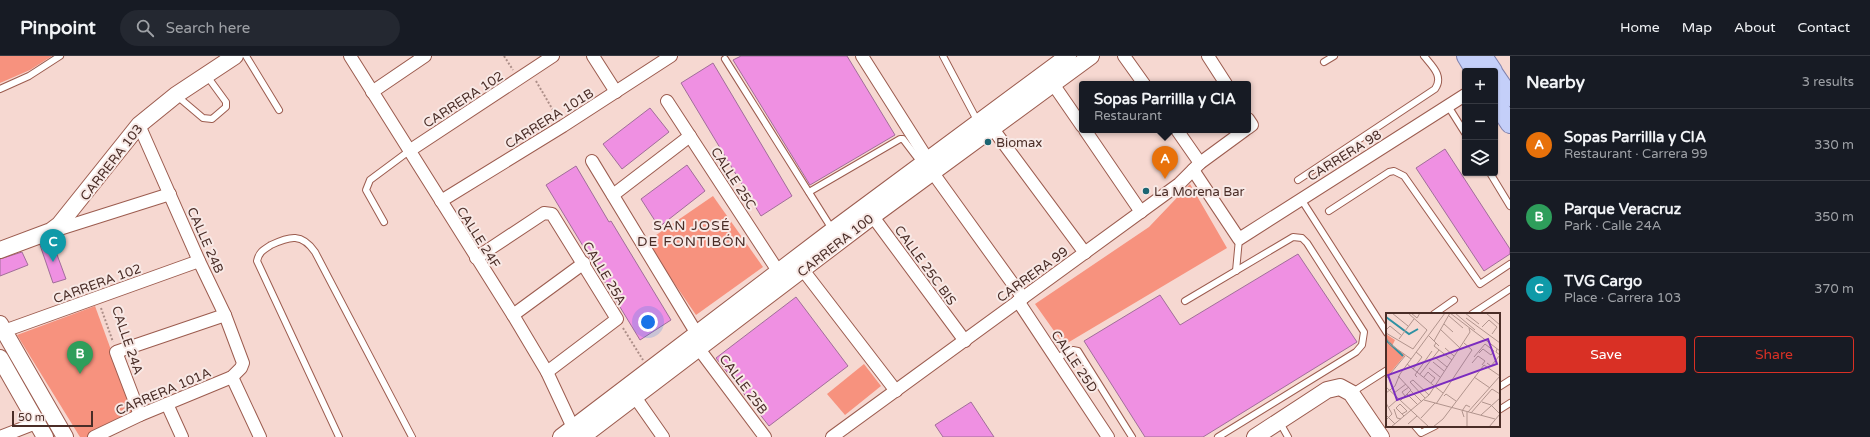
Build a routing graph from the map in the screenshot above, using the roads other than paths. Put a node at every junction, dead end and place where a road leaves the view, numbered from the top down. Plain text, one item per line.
1 (60, 56) edge
2 (235, 56) edge
3 (246, 56) edge
4 (350, 56) edge
5 (425, 56) edge
6 (553, 56) edge
7 (593, 56) edge
8 (671, 56) edge
9 (862, 56) edge
10 (943, 56) edge
11 (1068, 56) edge
12 (1091, 56) edge
13 (1124, 56) edge
14 (1208, 56) edge
15 (1334, 56) edge
16 (1424, 56) edge
17 (1466, 56) edge
18 (1483, 56) edge
19 (725, 59) dead end
20 (1324, 62) dead end
21 (1473, 68) edge
22 (1490, 68) edge
23 (206, 74) junction
24 (1498, 79) edge
25 (1142, 81) edge
26 (1224, 81) edge
27 (1053, 84) junction
28 (0, 89) edge
29 (372, 92) junction
30 (616, 92) junction
31 (176, 95) junction
32 (1462, 97) edge
33 (1510, 97) edge
34 (667, 101) dead end
35 (1497, 104) edge
36 (1448, 106) junction
37 (279, 110) dead end
38 (1079, 122) edge
39 (1510, 124) edge
40 (139, 125) junction
41 (985, 126) junction
42 (1462, 128) edge
43 (1087, 133) edge
44 (1178, 133) edge
45 (1239, 133) edge
46 (690, 136) junction
47 (409, 151) junction
48 (592, 161) dead end
49 (928, 166) junction
50 (1196, 166) junction
51 (1492, 176) edge
52 (1298, 180) dead end
53 (809, 192) junction
54 (170, 194) junction
55 (613, 195) junction
56 (1301, 199) junction
57 (441, 201) junction
58 (1510, 206) edge
59 (869, 211) junction
60 (1329, 211) dead end
61 (1141, 212) junction
62 (384, 222) dead end
63 (833, 230) junction
64 (51, 232) junction
65 (1239, 239) junction
66 (0, 250) edge
67 (1085, 253) junction
68 (476, 258) junction
69 (199, 261) junction
70 (584, 263) junction
71 (1510, 264) edge
72 (803, 270) junction
73 (778, 271) junction
74 (1236, 271) junction
75 (1510, 289) edge
76 (1021, 300) junction
77 (1454, 300) dead end
78 (1185, 301) dead end
79 (1435, 313) edge
80 (1474, 313) edge
81 (225, 315) junction
82 (513, 315) junction
83 (2, 327) edge
84 (1386, 330) edge
85 (965, 341) junction
86 (698, 342) junction
87 (0, 358) edge
88 (1056, 358) junction
89 (241, 368) joint
90 (547, 372) junction
91 (1386, 374) edge
92 (232, 377) junction
93 (1510, 380) edge
94 (1500, 386) edge
95 (896, 391) junction
96 (1351, 393) junction
97 (634, 397) junction
98 (1510, 403) edge
99 (167, 404) junction
100 (1500, 409) edge
101 (140, 415) junction
102 (1279, 421) junction
103 (36, 423) junction
104 (1416, 427) edge
105 (1433, 427) edge
106 (578, 434) edge
107 (0, 437) edge
108 (45, 437) edge
109 (65, 437) edge
110 (94, 437) edge
111 (182, 437) edge
112 (260, 437) edge
113 (339, 437) edge
114 (412, 437) edge
115 (561, 437) edge
116 (663, 437) edge
117 (765, 437) edge
118 (832, 437) edge
119 (1108, 437) edge
120 (1132, 437) edge
121 (1218, 437) edge
122 (1255, 437) edge
123 (1288, 437) edge
124 (1381, 437) edge

1 - 28 lane
2 - 23 main road, CARRERA 103
3 - 37 lane
4 - 29 street, CALLE 24F
5 - 29 street
6 - 47 street, CARRERA 102
7 - 30 street
8 - 30 street, CARRERA 101B
9 - 49 street, CALLE 25D
10 - 41 lane
11 - 41 main road, CARRERA 100
12 - 27 main road, CARRERA 100
13 - 25 street
14 - 26 street
15 - 20 lane
16 - 52 lane
17 - 21 main road
18 - 22 main road
19 - 53 lane
23 - 31 main road, CARRERA 103
23 - 31 lane
24 - 33 main road
27 - 38 street
27 - 41 main road, CARRERA 100
29 - 47 street, CALLE 24F
30 - 57 street, CARRERA 101B
31 - 40 main road, CARRERA 103
32 - 36 street, CARRERA 98
34 - 46 street, CALLE 25C
35 - 39 main road
36 - 42 lane
36 - 56 street, CARRERA 98
40 - 54 street, CALLE 24B
40 - 64 main road, CARRERA 103
41 - 49 main road, CARRERA 100
41 - 67 street
43 - 61 street
44 - 50 street
45 - 50 street, CARRERA 99
46 - 55 street
46 - 73 street, CALLE 25C
47 - 57 street, CALLE 24F
47 - 62 lane
48 - 55 street, CALLE 25B
49 - 53 lane
49 - 59 main road, CARRERA 100
49 - 76 street, CALLE 25D
50 - 61 street, CARRERA 99
50 - 65 street
51 - 58 lane
53 - 63 lane
54 - 64 street, CARRERA 103
54 - 69 street, CALLE 24B
55 - 86 street, CALLE 25B
56 - 65 street, CARRERA 98
56 - 84 lane
57 - 68 street, CALLE 24F
59 - 63 main road, CARRERA 100
59 - 72 main road, CARRERA 100
59 - 85 street, CALLE 25C BIS
60 - 71 lane
61 - 67 street, CARRERA 99
63 - 73 main road, CARRERA 100
64 - 66 main road, CARRERA 103
65 - 74 lane
67 - 76 street, CARRERA 99
68 - 70 street, CALLE 25A
68 - 82 street, CALLE 24F
69 - 81 street, CALLE 24B
69 - 83 street, CARRERA 102
70 - 82 street
70 - 90 street, CALLE 25A
72 - 86 main road, CARRERA 100
72 - 95 street
73 - 86 main road, CARRERA 100
74 - 78 lane
74 - 121 lane
75 - 80 lane
76 - 85 street, CARRERA 99
76 - 88 street, CALLE 25D
77 - 79 lane
81 - 89 street, CALLE 24B
81 - 101 street, CALLE 24A
82 - 90 street, CALLE 24F
83 - 109 main road
85 - 95 street, CARRERA 99
86 - 97 main road, CARRERA 100
86 - 106 main road, CARRERA 100
86 - 117 street, CALLE 25B
87 - 103 main road
88 - 119 street, CALLE 25D
88 - 120 lane
89 - 92 street, CARRERA 101A
90 - 106 street, CALLE 24F
91 - 96 lane
92 - 99 street, CARRERA 101A
92 - 112 street
93 - 94 lane
95 - 118 street, CARRERA 99
96 - 102 main road
96 - 124 main road
97 - 106 main road, CARRERA 100
97 - 116 street
98 - 100 lane
99 - 101 street, CARRERA 101A
99 - 111 street
101 - 110 street, CARRERA 101A
102 - 122 main road
102 - 123 lane
103 - 107 street
103 - 108 main road
104 - 105 lane
106 - 115 main road, CARRERA 100
113 - 114 lane

